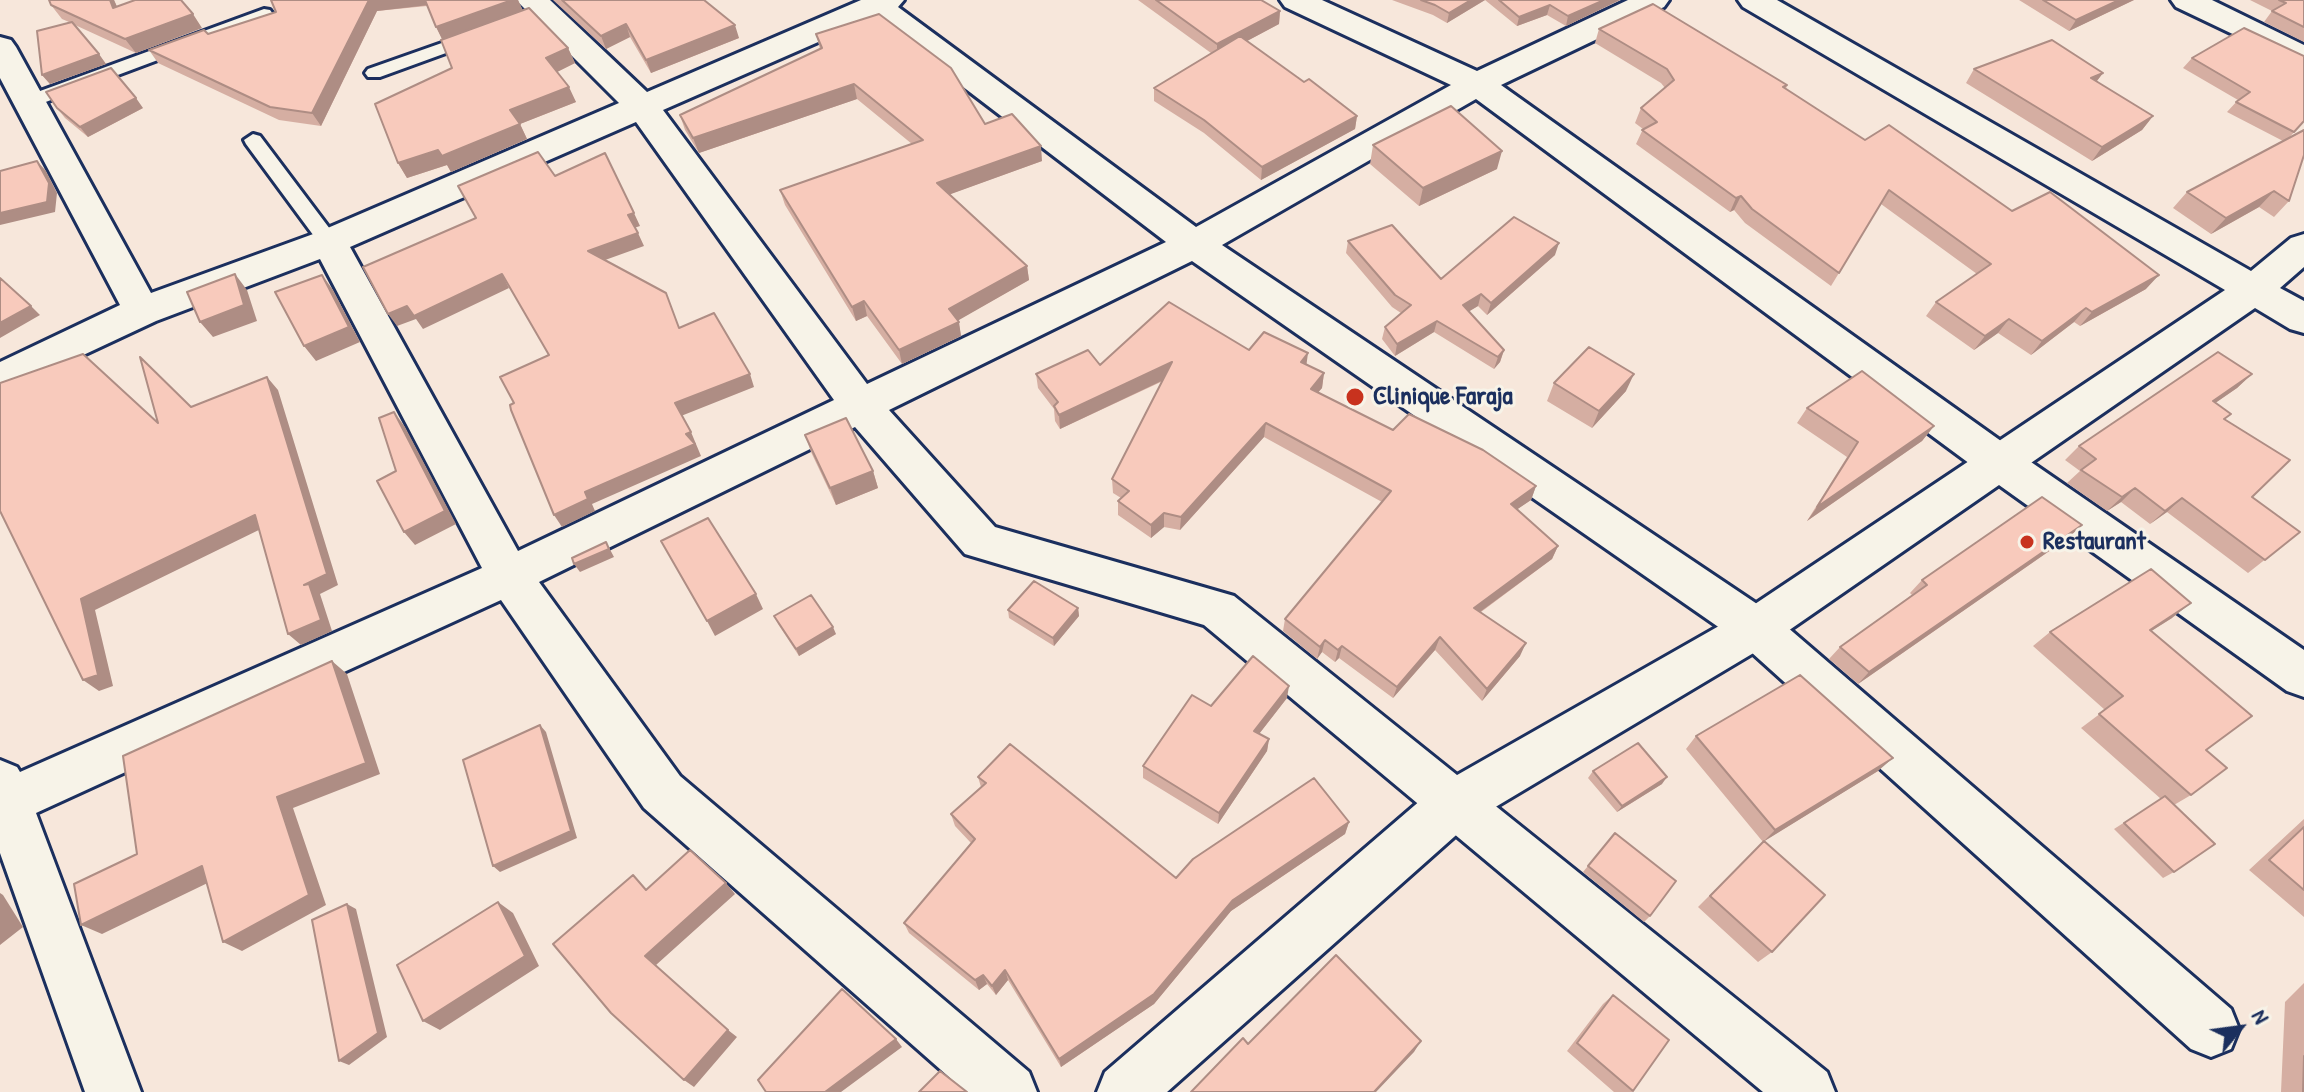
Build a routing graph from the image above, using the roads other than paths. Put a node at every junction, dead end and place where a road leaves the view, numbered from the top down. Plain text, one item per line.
1 (1296, 0) edge
2 (1653, 0) edge
3 (1754, 0) edge
4 (2187, 0) edge
5 (882, 3) edge
6 (534, 10) edge
7 (264, 14) edge
8 (487, 32) edge
9 (0, 47) edge
10 (2304, 58) edge
11 (374, 73) dead end
12 (1477, 84) junction
13 (28, 102) junction
14 (643, 107) junction
15 (253, 140) dead end
16 (329, 242) junction
17 (1194, 244) junction
18 (2304, 247) edge
19 (2252, 291) junction
20 (142, 311) junction
21 (2304, 319) edge
22 (0, 379) edge
23 (859, 404) junction
24 (2000, 463) junction
25 (509, 576) junction
26 (1756, 628) junction
27 (2304, 676) edge
28 (3, 796) edge
29 (1454, 804) junction
30 (2211, 1029) dead end
31 (113, 1092) edge
32 (1009, 1092) edge
33 (1125, 1092) edge
34 (1807, 1092) edge

1 - 12 street
2 - 12 street
3 - 19 street
4 - 10 street
5 - 14 street
5 - 17 street
6 - 14 street
7 - 13 lane
8 - 11 lane
9 - 13 street
12 - 17 street
12 - 24 street
13 - 20 street
14 - 16 street
14 - 23 street
15 - 16 lane
16 - 20 street
16 - 25 street
17 - 23 street
17 - 26 street
18 - 19 street
19 - 21 street
19 - 24 street
20 - 22 street
23 - 25 street
23 - 29 street
24 - 26 street
24 - 27 street
25 - 28 street
25 - 32 street
26 - 29 street
26 - 30 street
28 - 31 street
29 - 33 street
29 - 34 street

